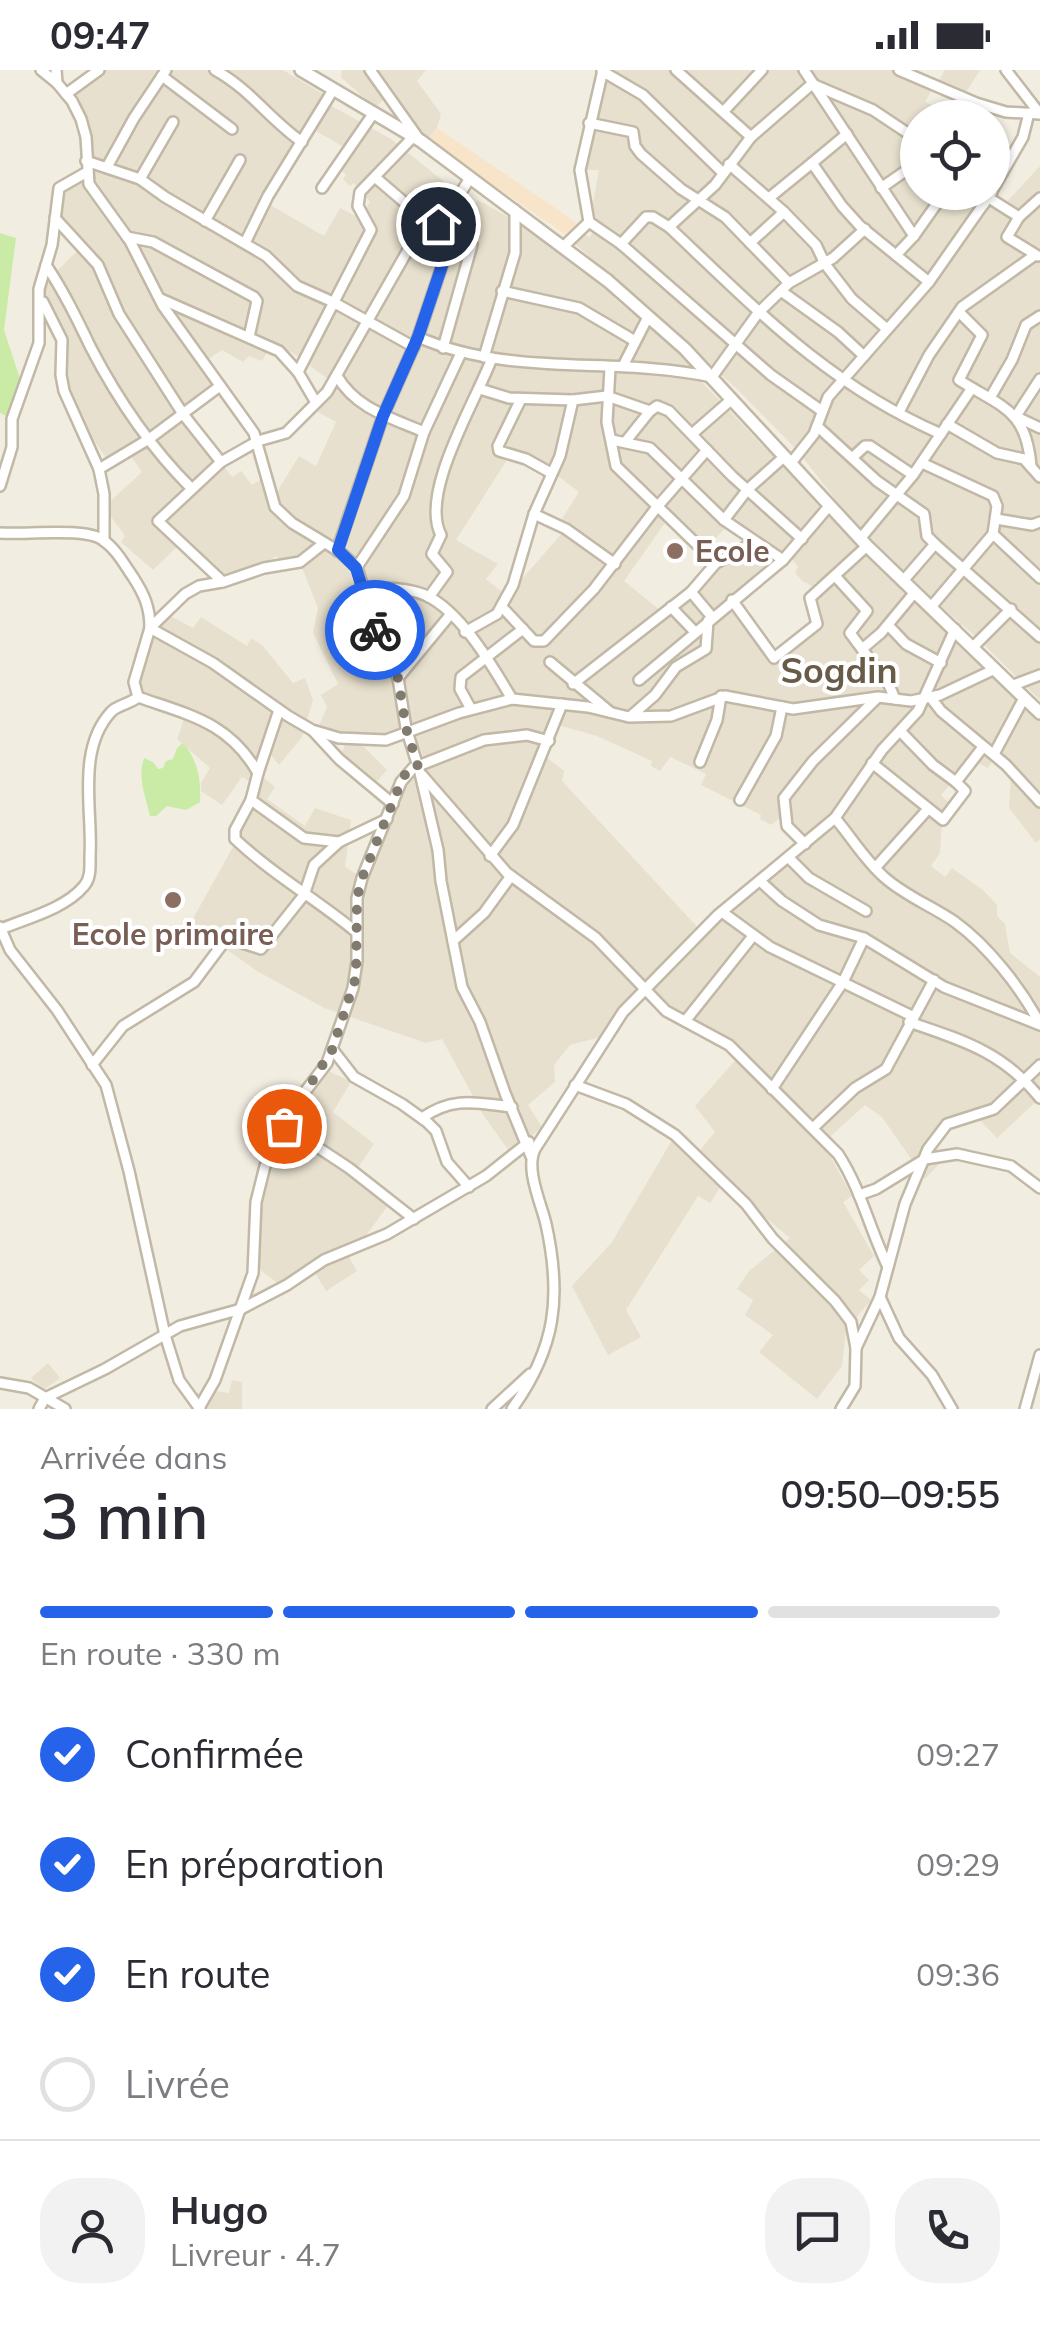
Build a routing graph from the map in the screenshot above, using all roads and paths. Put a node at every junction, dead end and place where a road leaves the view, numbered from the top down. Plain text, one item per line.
1 (41, 70) edge
2 (56, 70) edge
3 (99, 70) edge
4 (215, 70) edge
5 (370, 70) edge
6 (602, 70) edge
7 (676, 70) edge
8 (698, 70) edge
9 (762, 70) edge
10 (804, 70) edge
11 (899, 70) edge
12 (1006, 70) edge
13 (304, 71) edge
14 (164, 73) edge
15 (690, 82) junction
16 (57, 83) junction
17 (812, 84) junction
18 (333, 90) junction
19 (66, 94) junction
20 (724, 111) junction
21 (373, 114) junction
22 (1037, 114) edge
23 (173, 122) dead end
24 (589, 123) junction
25 (900, 128) edge
26 (232, 129) dead end
27 (847, 134) junction
28 (751, 137) junction
29 (417, 139) junction
30 (302, 142) junction
31 (86, 160) junction
32 (240, 160) dead end
33 (1010, 161) edge
34 (812, 163) junction
35 (107, 167) junction
36 (726, 168) junction
37 (88, 172) junction
38 (900, 175) edge
39 (140, 178) junction
40 (376, 178) junction
41 (470, 178) junction
42 (322, 188) dead end
43 (882, 188) junction
44 (769, 198) junction
45 (1040, 198) edge
46 (700, 200) junction
47 (515, 210) junction
48 (932, 210) edge
49 (979, 210) edge
50 (1010, 210) edge
51 (784, 212) junction
52 (55, 217) junction
53 (1020, 217) junction
54 (425, 220) junction
55 (205, 221) junction
56 (589, 222) junction
57 (442, 223) junction
58 (669, 227) junction
59 (865, 229) junction
60 (454, 230) junction
61 (127, 236) junction
62 (914, 236) junction
63 (750, 243) junction
64 (244, 244) junction
65 (620, 244) junction
66 (564, 246) junction
67 (896, 254) junction
68 (1038, 256) edge
69 (825, 264) junction
70 (46, 265) junction
71 (929, 282) junction
72 (785, 287) junction
73 (502, 291) junction
74 (40, 296) junction
75 (158, 297) junction
76 (333, 302) junction
77 (959, 312) junction
78 (758, 313) junction
79 (648, 316) junction
80 (1040, 316) edge
81 (368, 320) junction
82 (887, 328) junction
83 (249, 337) junction
84 (635, 341) junction
85 (416, 342) junction
86 (736, 346) junction
87 (443, 348) junction
88 (461, 353) junction
89 (864, 356) junction
90 (488, 358) junction
91 (623, 366) junction
92 (610, 368) junction
93 (298, 372) junction
94 (338, 376) junction
95 (712, 377) junction
96 (1040, 379) edge
97 (843, 382) junction
98 (220, 386) junction
99 (972, 388) junction
100 (480, 389) junction
101 (607, 396) junction
102 (732, 398) junction
103 (990, 398) junction
104 (521, 399) junction
105 (573, 400) junction
106 (315, 402) junction
107 (650, 411) junction
108 (822, 411) junction
109 (899, 412) junction
110 (183, 414) junction
111 (383, 416) junction
112 (1018, 417) junction
113 (818, 426) junction
114 (1040, 428) edge
115 (944, 429) junction
116 (424, 432) junction
117 (692, 434) junction
118 (149, 439) junction
119 (612, 440) junction
120 (258, 441) junction
121 (626, 441) junction
122 (707, 450) junction
123 (853, 457) junction
124 (788, 459) junction
125 (221, 462) junction
126 (922, 462) junction
127 (1032, 466) junction
128 (99, 469) junction
129 (551, 473) junction
130 (913, 475) junction
131 (1040, 477) edge
132 (682, 478) junction
133 (0, 486) edge
134 (191, 488) junction
135 (748, 490) junction
136 (898, 495) junction
137 (830, 505) junction
138 (657, 507) junction
139 (534, 514) junction
140 (996, 519) junction
141 (724, 520) junction
142 (1040, 522) edge
143 (0, 533) edge
144 (993, 534) junction
145 (802, 538) junction
146 (104, 540) junction
147 (755, 542) junction
148 (864, 542) junction
149 (324, 543) junction
150 (935, 544) junction
151 (338, 550) junction
152 (783, 560) junction
153 (615, 564) junction
154 (716, 564) junction
155 (964, 566) junction
156 (356, 568) junction
157 (836, 577) junction
158 (1040, 578) edge
159 (903, 581) junction
160 (223, 582) junction
161 (362, 588) junction
162 (690, 592) junction
163 (915, 592) junction
164 (430, 597) junction
165 (732, 600) junction
166 (671, 606) junction
167 (502, 607) junction
168 (931, 607) junction
169 (1010, 610) junction
170 (450, 615) junction
171 (710, 619) junction
172 (888, 626) junction
173 (150, 628) junction
174 (524, 629) junction
175 (955, 629) junction
176 (466, 632) junction
177 (695, 632) junction
178 (1040, 637) edge
179 (972, 647) junction
180 (862, 649) junction
181 (486, 657) junction
182 (550, 662) dead end
183 (941, 663) junction
184 (995, 669) junction
185 (1040, 675) edge
186 (398, 678) junction
187 (639, 680) dead end
188 (573, 684) junction
189 (1011, 686) junction
190 (722, 696) junction
191 (878, 697) junction
192 (138, 698) junction
193 (928, 698) junction
194 (1024, 698) junction
195 (512, 699) junction
196 (894, 699) junction
197 (562, 704) junction
198 (782, 707) junction
199 (471, 709) junction
200 (279, 710) junction
201 (1040, 712) edge
202 (612, 713) junction
203 (629, 717) junction
204 (312, 730) junction
205 (900, 730) junction
206 (406, 731) junction
207 (549, 741) junction
208 (984, 747) junction
209 (994, 754) junction
210 (700, 762) dead end
211 (872, 763) junction
212 (420, 770) junction
213 (258, 773) junction
214 (956, 782) junction
215 (251, 800) junction
216 (740, 800) dead end
217 (1040, 802) edge
218 (393, 804) junction
219 (928, 809) junction
220 (387, 818) junction
221 (835, 818) junction
222 (339, 842) junction
223 (805, 844) junction
224 (490, 856) junction
225 (789, 858) junction
226 (875, 868) junction
227 (511, 876) junction
228 (760, 880) junction
229 (304, 895) junction
230 (866, 910) dead end
231 (722, 912) junction
232 (0, 928) edge
233 (355, 931) junction
234 (753, 936) junction
235 (864, 938) junction
236 (452, 941) junction
237 (934, 980) junction
238 (843, 982) junction
239 (645, 988) junction
240 (910, 1019) junction
241 (686, 1020) junction
242 (1040, 1025) edge
243 (332, 1050) junction
244 (92, 1065) junction
245 (1040, 1065) edge
246 (1025, 1079) junction
247 (576, 1085) junction
248 (772, 1090) junction
249 (1040, 1098) edge
250 (512, 1107) junction
251 (422, 1118) junction
252 (284, 1126) junction
253 (812, 1128) junction
254 (547, 1129) junction
255 (527, 1143) junction
256 (531, 1156) junction
257 (925, 1159) junction
258 (470, 1187) junction
259 (1040, 1188) edge
260 (859, 1195) junction
261 (414, 1218) junction
262 (888, 1267) junction
263 (880, 1297) junction
264 (241, 1308) junction
265 (165, 1335) junction
266 (856, 1348) junction
267 (1040, 1355) edge
268 (539, 1364) junction
269 (0, 1383) edge
270 (45, 1398) junction
271 (200, 1408) edge
272 (39, 1409) edge
273 (64, 1409) edge
274 (492, 1409) edge
275 (512, 1409) edge
276 (841, 1409) edge
277 (952, 1409) edge
278 (1025, 1409) edge

1 - 16 street
2 - 16 street
3 - 19 street
4 - 30 street
5 - 29 street
6 - 24 street
6 - 36 street
7 - 15 street
8 - 15 street
9 - 20 street
10 - 17 street
11 - 22 street
12 - 22 street
13 - 18 street
14 - 26 street
14 - 35 street
15 - 20 street
16 - 19 street
17 - 25 street
17 - 27 street
17 - 28 street
18 - 21 street
18 - 30 street
19 - 31 street
20 - 28 street
21 - 29 street
21 - 42 street
22 - 33 street
23 - 39 street
24 - 46 street
24 - 56 street
27 - 34 street
27 - 43 street
28 - 36 street
29 - 40 street
29 - 41 street
30 - 64 street
31 - 35 street
31 - 37 street
32 - 55 street
34 - 44 street
34 - 59 street
35 - 39 street
36 - 44 street
36 - 46 street
37 - 52 street
37 - 61 street
38 - 43 street
39 - 55 street
40 - 54 street
40 - 76 street
41 - 47 street
41 - 57 street
43 - 62 street
44 - 51 street
45 - 53 street
46 - 58 street
46 - 63 street
47 - 66 street
47 - 73 street
48 - 62 street
49 - 71 street
50 - 53 street
51 - 63 street
51 - 69 street
52 - 70 street
52 - 110 street
53 - 68 street
54 - 57 street
54 - 81 street
55 - 64 street
56 - 65 street
56 - 66 street
57 - 60 street
58 - 65 street
58 - 78 street
59 - 67 street
59 - 69 street
60 - 85 street
60 - 87 street
61 - 75 street
61 - 83 street
62 - 67 street
63 - 72 street
64 - 76 street
65 - 86 street
66 - 79 street
67 - 71 street
68 - 77 street
69 - 72 street
69 - 82 street
70 - 74 street
70 - 118 street
71 - 82 street
72 - 78 street
72 - 89 street
73 - 84 street
73 - 90 street
74 - 128 street
74 - 133 street
75 - 83 street
75 - 98 street
76 - 81 street
76 - 93 street
77 - 99 street
77 - 109 street
78 - 86 street
78 - 97 street
79 - 84 street
79 - 95 street
80 - 103 street
81 - 85 street
81 - 94 street
82 - 89 street
83 - 93 street
84 - 91 street
85 - 87 street
85 - 111 street
86 - 95 street
86 - 108 street
87 - 88 street
88 - 90 street
88 - 116 street
89 - 97 street
90 - 92 street
90 - 100 street
91 - 92 street
91 - 95 street
92 - 101 street
93 - 106 street
94 - 106 street
94 - 111 street
95 - 102 street
96 - 112 street
97 - 108 street
97 - 109 street
98 - 110 street
98 - 120 street
99 - 103 street
99 - 115 street
100 - 104 street
100 - 164 street
101 - 105 street
101 - 107 street
101 - 119 street
102 - 117 street
102 - 124 street
103 - 112 street
104 - 105 street
104 - 129 street
105 - 129 street
106 - 120 street
107 - 117 street
107 - 121 street
108 - 113 street
109 - 115 street
110 - 118 street
110 - 125 street
111 - 116 street
111 - 151 street
112 - 114 street
112 - 127 street
113 - 123 street
113 - 124 street
115 - 126 street
115 - 127 street
116 - 156 street
117 - 122 street
118 - 128 street
118 - 134 street
119 - 121 street
119 - 138 street
120 - 125 street
120 - 149 street
121 - 132 street
122 - 132 street
122 - 135 street
123 - 130 street
123 - 136 street
124 - 135 street
124 - 137 street
125 - 134 street
126 - 130 street
126 - 140 street
127 - 131 street
128 - 146 street
129 - 139 street
130 - 136 street
132 - 138 street
132 - 141 street
134 - 160 street
135 - 141 street
135 - 145 street
136 - 148 street
136 - 150 street
137 - 145 street
137 - 148 street
138 - 153 street
138 - 154 street
139 - 153 street
139 - 167 street
140 - 142 street
140 - 144 street
141 - 147 street
143 - 146 street
144 - 155 street
144 - 158 street
145 - 152 street
146 - 173 street
147 - 152 street
147 - 154 street
148 - 157 street
148 - 159 street
149 - 151 street
149 - 160 street
150 - 155 street
150 - 159 street
151 - 156 street
152 - 165 street
153 - 174 street
154 - 162 street
155 - 168 street
155 - 169 street
156 - 161 street
157 - 165 street
157 - 180 street
159 - 163 street
160 - 173 street
161 - 164 street
161 - 186 street
162 - 166 street
162 - 171 street
163 - 168 street
163 - 172 street
164 - 170 street
165 - 171 street
166 - 177 street
166 - 188 street
167 - 174 street
167 - 176 street
168 - 175 street
169 - 178 street
169 - 179 street
170 - 176 street
170 - 186 street
171 - 177 street
171 - 203 street
172 - 180 street
172 - 183 street
173 - 192 street
173 - 200 street
174 - 181 street
175 - 179 street
175 - 183 street
176 - 181 street
177 - 187 street
179 - 184 street
180 - 196 street
181 - 195 street
181 - 199 street
182 - 188 street
183 - 193 street
184 - 189 street
184 - 193 street
185 - 189 street
186 - 206 street
188 - 202 street
189 - 194 street
190 - 198 street
190 - 203 street
190 - 210 street
191 - 196 street
191 - 198 street
191 - 223 street
192 - 213 street
192 - 232 street
193 - 196 street
193 - 205 street
193 - 208 street
194 - 201 street
194 - 209 street
195 - 197 street
195 - 199 street
197 - 202 street
197 - 207 street
198 - 216 street
199 - 206 street
200 - 204 street
200 - 213 street
202 - 203 street
204 - 206 street
204 - 218 street
205 - 211 street
205 - 214 street
206 - 212 street
207 - 212 street
207 - 224 street
208 - 209 street
208 - 214 street
209 - 217 street
211 - 219 street
211 - 221 street
212 - 218 street
212 - 224 street
212 - 236 street
213 - 215 street
214 - 219 street
215 - 222 street
215 - 229 street
218 - 220 street
219 - 226 street
220 - 222 street
220 - 233 street
221 - 223 street
221 - 226 street
222 - 229 street
223 - 225 street
224 - 227 street
225 - 228 street
225 - 230 street
226 - 242 street
227 - 236 street
227 - 239 street
228 - 231 street
228 - 235 street
229 - 233 street
229 - 244 street
231 - 234 street
231 - 239 street
232 - 244 street
233 - 243 street
234 - 238 street
234 - 241 street
235 - 237 street
235 - 238 street
236 - 250 street
237 - 240 street
237 - 242 street
238 - 240 street
238 - 248 street
239 - 241 street
239 - 247 street
240 - 246 street
240 - 253 street
241 - 248 street
243 - 251 street
243 - 252 street
244 - 265 street
245 - 246 street
246 - 249 street
246 - 257 street
247 - 254 street
247 - 266 street
248 - 253 street
250 - 251 street
250 - 255 street
251 - 258 street
252 - 261 street
252 - 264 street
253 - 260 street
254 - 255 street
254 - 256 street
255 - 256 street
255 - 258 street
256 - 268 street
257 - 259 street
257 - 260 street
257 - 262 street
258 - 261 street
260 - 262 street
261 - 264 street
262 - 263 street
263 - 266 street
263 - 277 street
264 - 265 street
264 - 271 street
265 - 270 street
265 - 271 street
266 - 276 street
267 - 278 street
268 - 274 street
268 - 275 street
269 - 270 street
270 - 272 street
270 - 273 street

